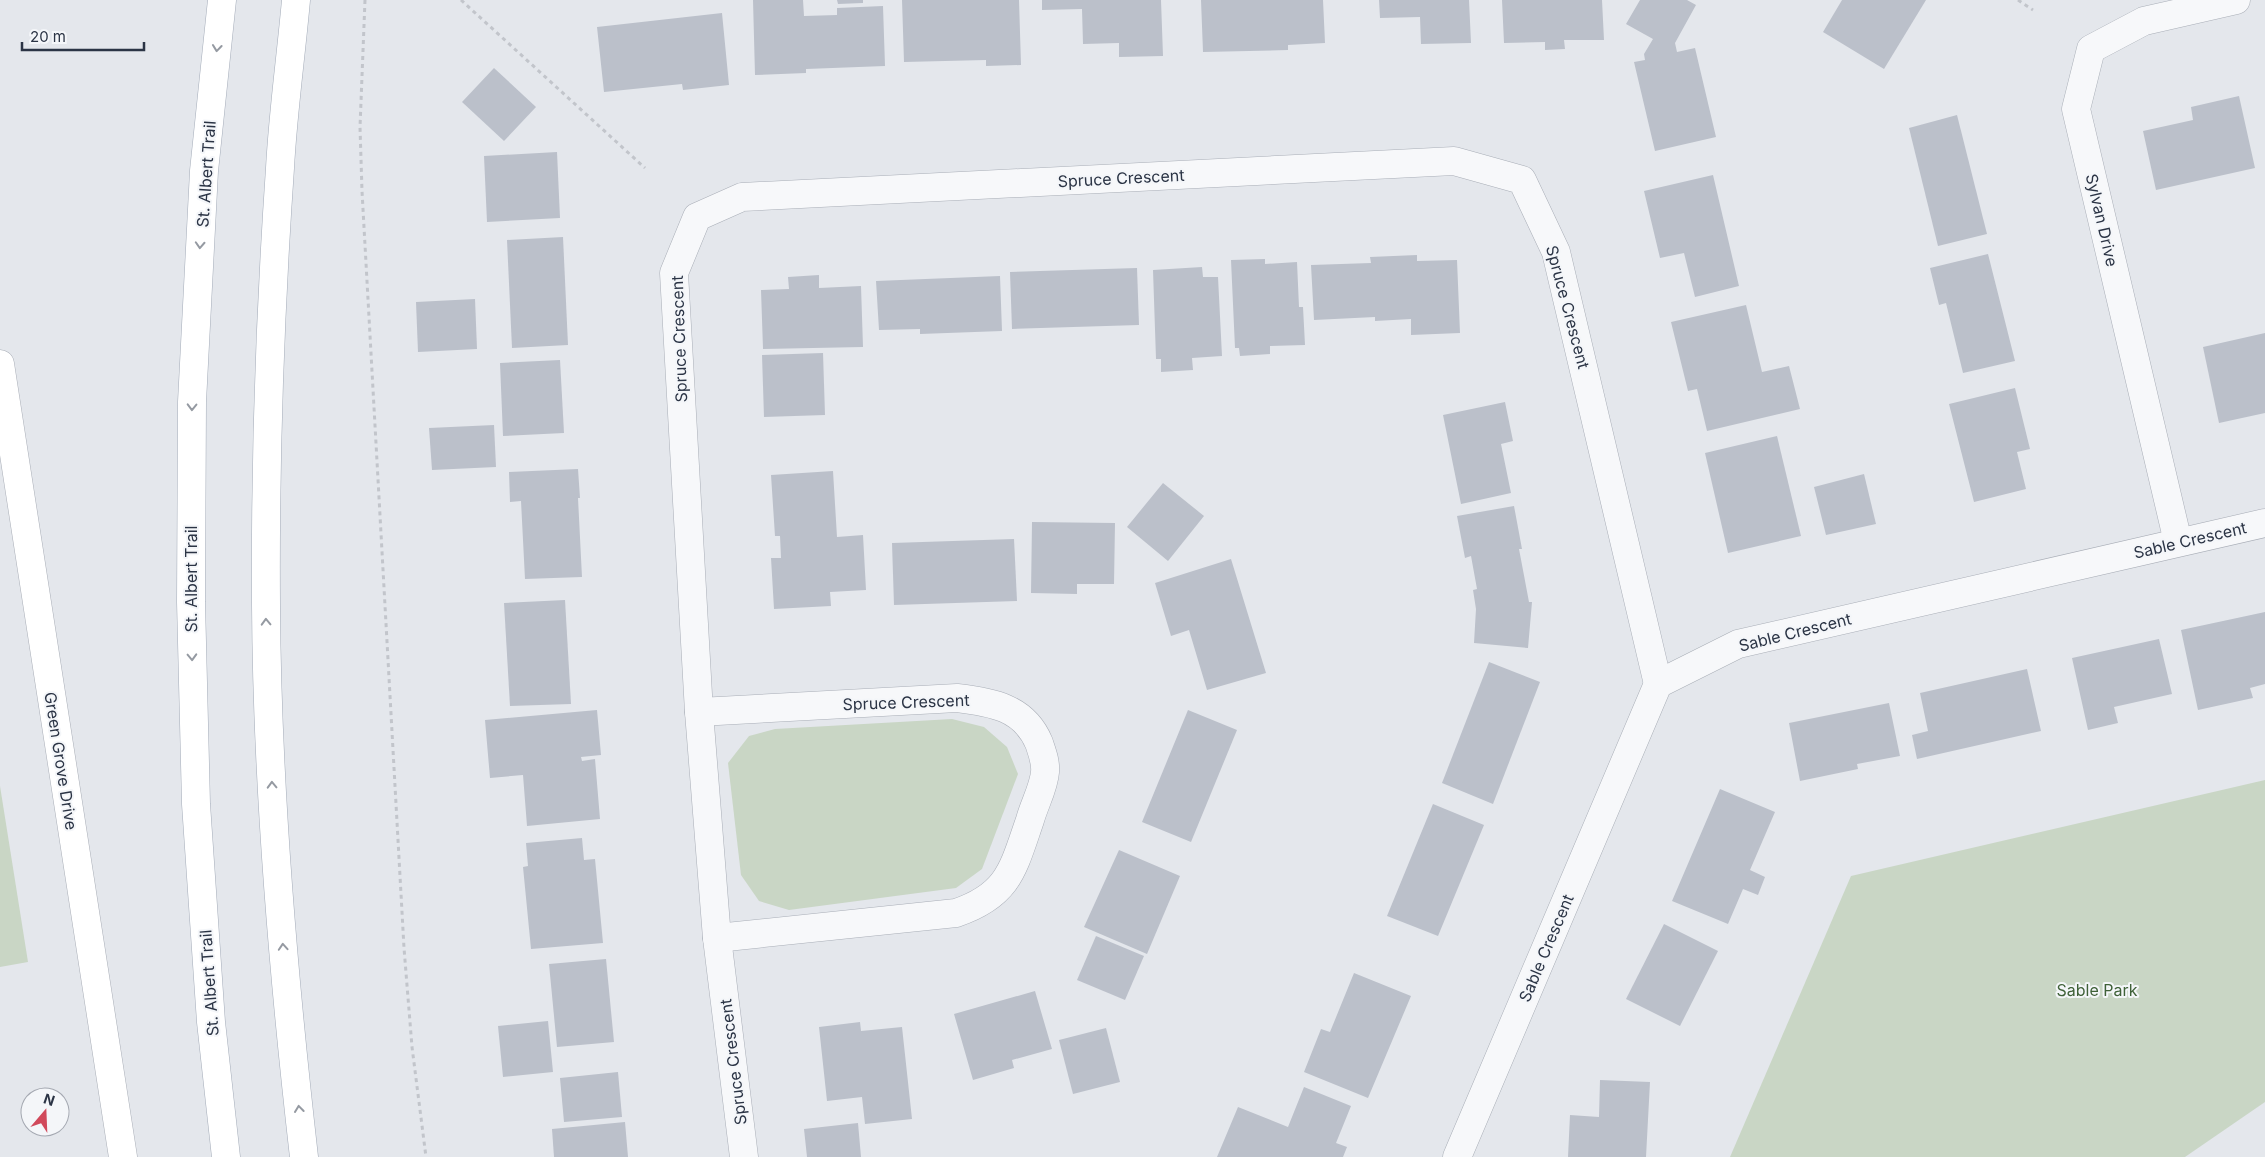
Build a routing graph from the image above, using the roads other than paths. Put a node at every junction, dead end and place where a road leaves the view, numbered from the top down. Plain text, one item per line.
1 (222, 0) edge
2 (296, 0) edge
3 (2236, 0) edge
4 (0, 364) edge
5 (2265, 523) edge
6 (2178, 542) junction
7 (1658, 684) junction
8 (699, 712) junction
9 (717, 938) junction
10 (123, 1157) edge
11 (226, 1157) edge
12 (304, 1157) edge
13 (744, 1157) edge
14 (1457, 1157) edge

1 -> 11 main road, St. Albert Trail
12 -> 2 main road
3 - 6 street, Sylvan Drive
4 - 10 main road, Green Grove Drive
5 - 6 street, Sable Crescent
6 - 7 street, Sable Crescent
7 - 8 street, Spruce Crescent
7 - 14 street, Sable Crescent
8 - 9 street, Spruce Crescent
8 - 9 street, Spruce Crescent
9 - 13 street, Spruce Crescent

